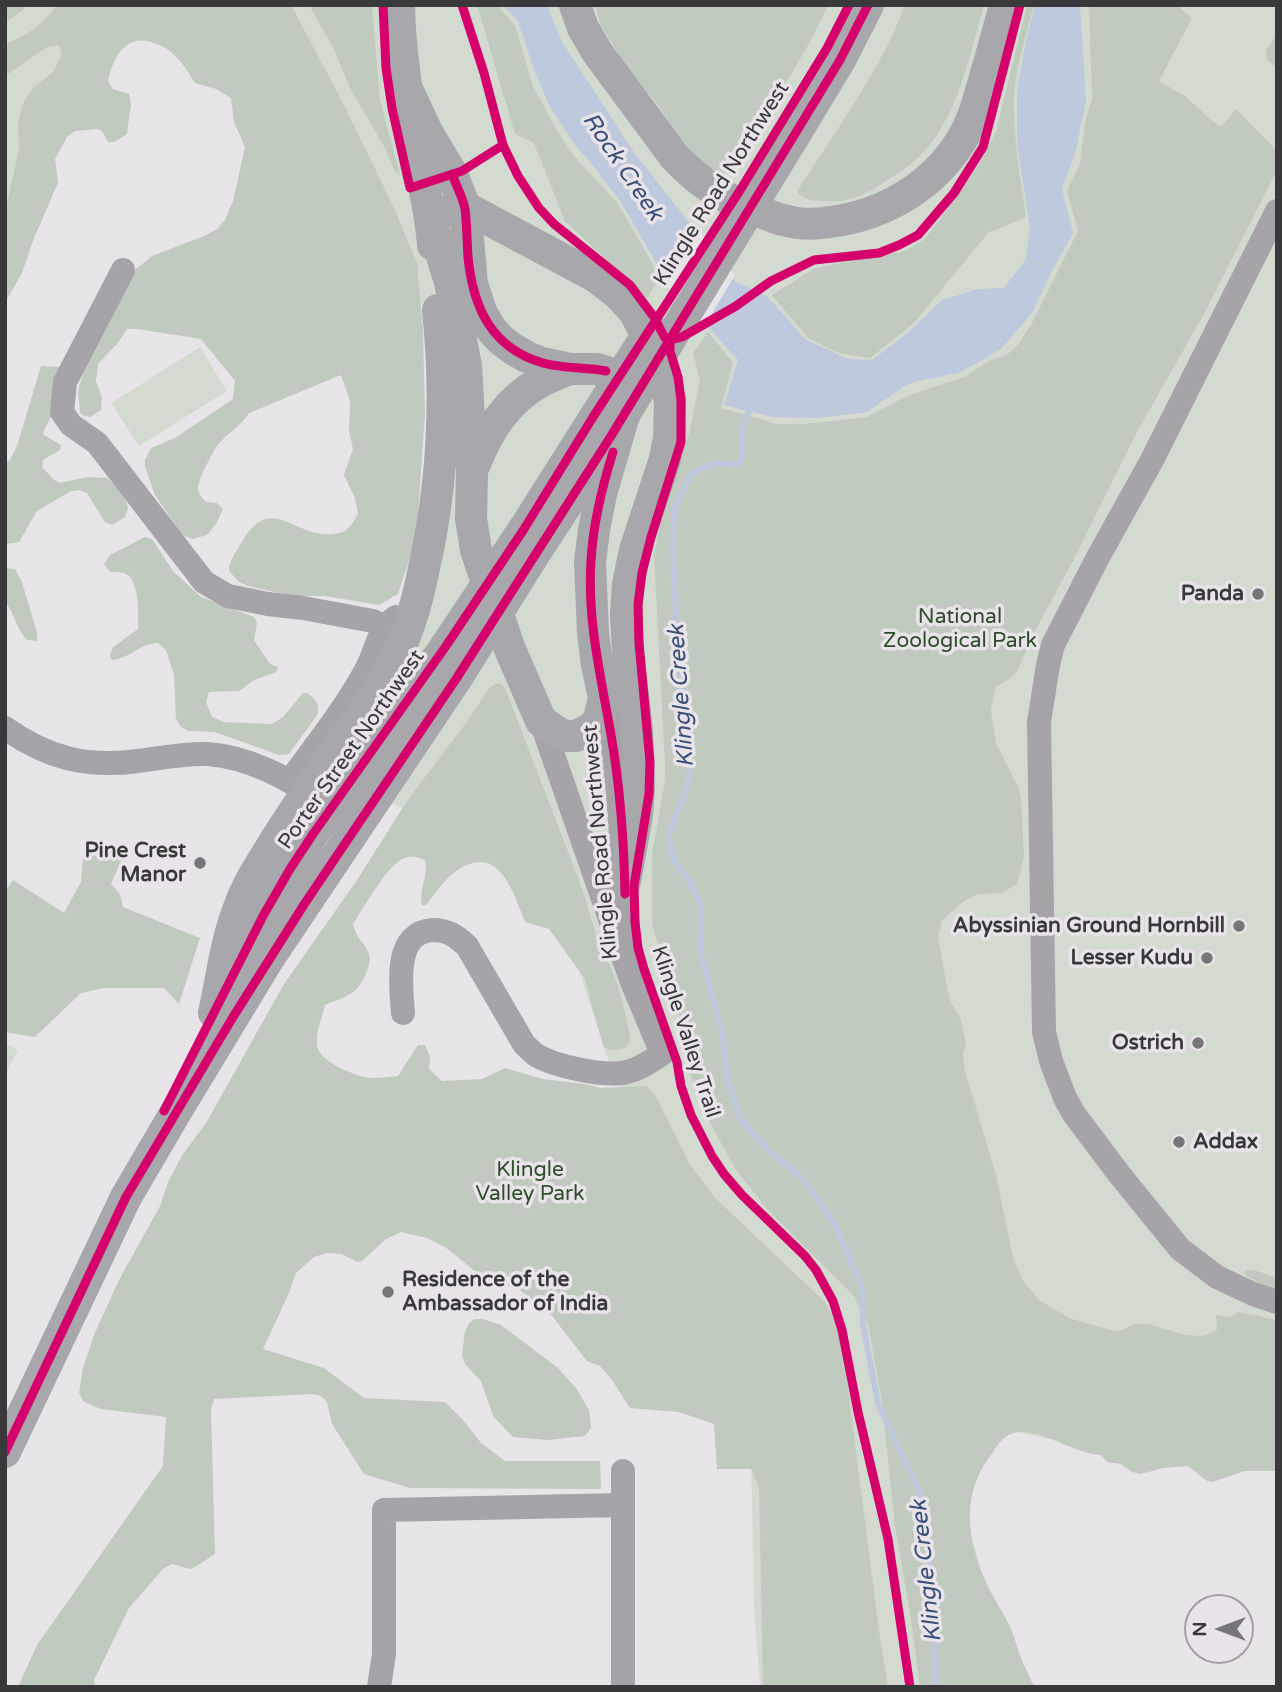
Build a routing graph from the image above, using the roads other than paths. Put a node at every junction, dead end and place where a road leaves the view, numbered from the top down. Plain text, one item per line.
1 (399, 5) edge
2 (575, 5) edge
3 (849, 5) edge
4 (867, 5) edge
5 (1005, 5) edge
6 (408, 91) junction
7 (787, 131) junction
8 (465, 207) junction
9 (1277, 211) edge
10 (431, 219) junction
11 (123, 270) dead end
12 (572, 369) junction
13 (619, 379) junction
14 (611, 427) junction
15 (472, 471) junction
16 (528, 543) junction
17 (415, 606) junction
18 (384, 628) junction
19 (604, 698) junction
20 (541, 721) junction
21 (5, 728) edge
22 (309, 793) junction
23 (357, 825) junction
24 (625, 882) junction
25 (632, 982) junction
26 (403, 1013) dead end
27 (126, 1197) junction
28 (1277, 1302) edge
29 (5, 1452) edge
30 (623, 1471) dead end
31 (623, 1505) junction
32 (379, 1687) edge
33 (623, 1687) edge

1 - 6 main road
2 - 5 main road
3 - 7 main road, Klingle Road Northwest
4 - 7 main road, Klingle Road Northwest
6 - 8 main road
6 - 10 main road
7 - 13 main road, Klingle Road Northwest, bridge
7 - 14 main road, Klingle Road Northwest, bridge
8 - 10 main road
8 - 12 main road
8 - 24 main road
9 - 28 street
10 - 15 main road
10 - 17 main road
11 - 18 street, Porter Street Northwest
12 - 13 main road
12 - 15 main road
13 - 14 main road
14 - 16 main road, Porter Street Northwest
14 - 19 main road
15 - 20 main road
16 - 22 main road, Porter Street Northwest, bridge
16 - 23 main road, Porter Street Northwest, bridge
17 - 18 street, Porter Street Northwest
17 - 22 main road
18 - 22 street, Porter Street Northwest
19 - 20 main road
19 - 24 street, Klingle Road Northwest
20 - 25 street, Klingle Road Northwest
21 - 22 street
22 - 23 street
22 - 27 main road, Porter Street Northwest
23 - 27 main road, Porter Street Northwest
24 - 25 street, Klingle Road Northwest
25 - 26 street, Klingle Road Northwest
27 - 29 main road, Porter Street Northwest
30 - 31 street
31 - 32 street
31 - 33 street

